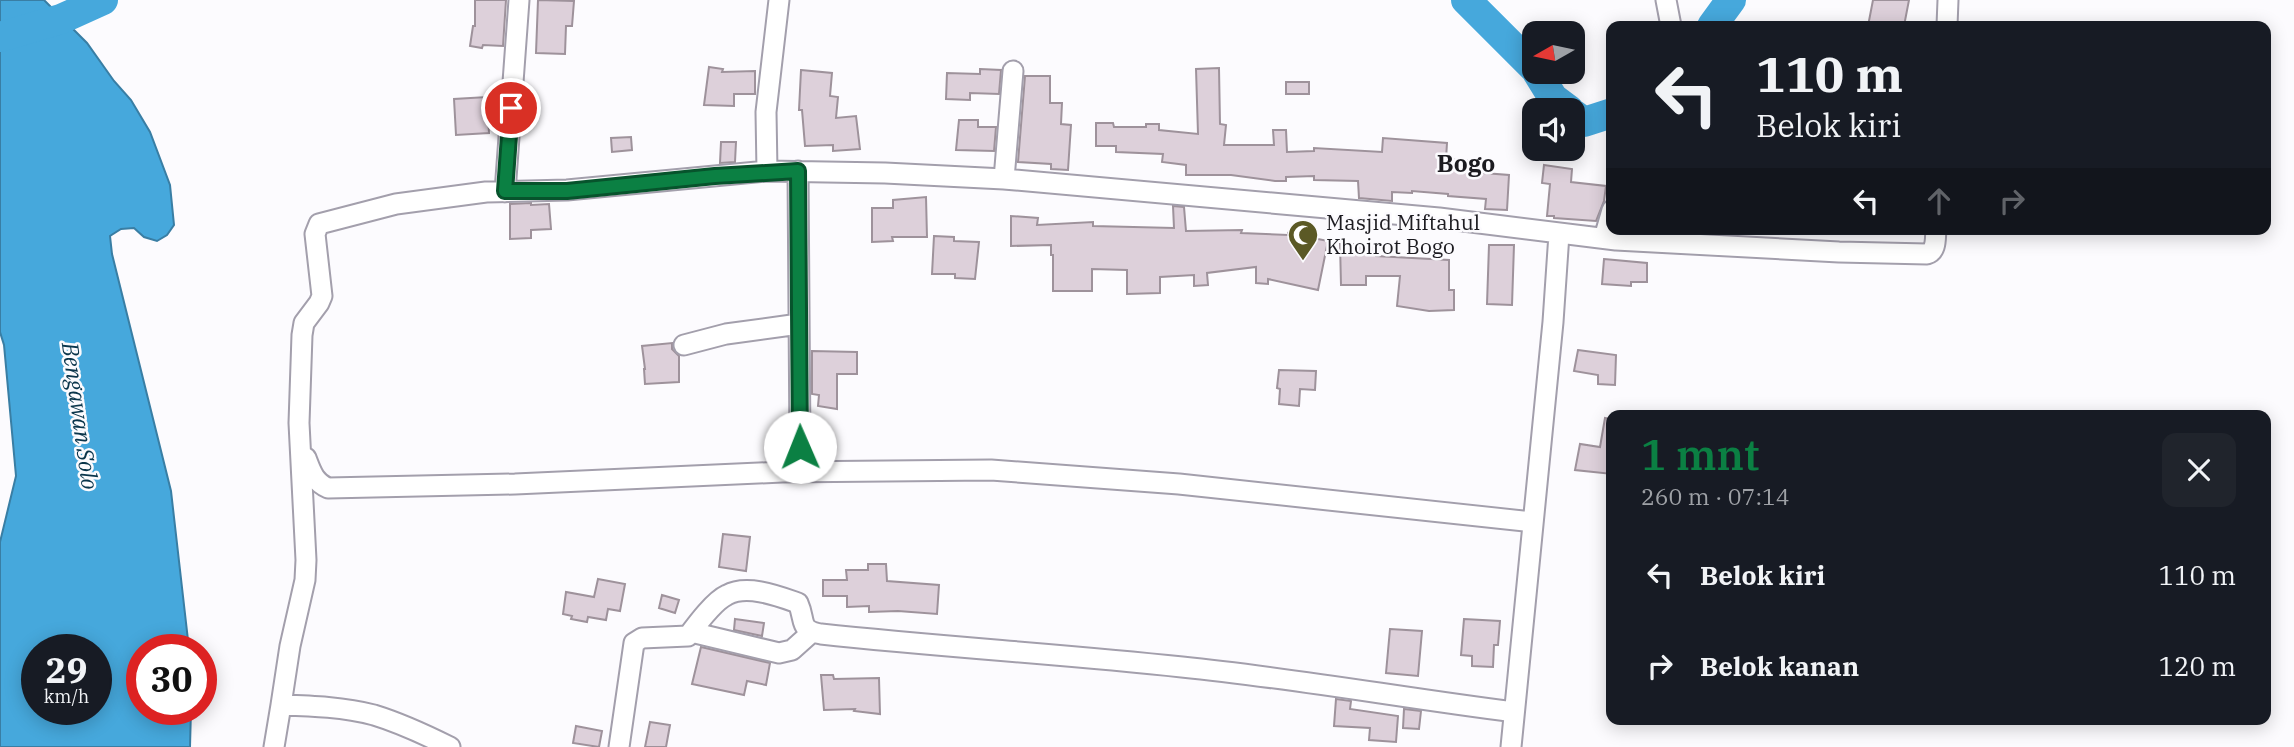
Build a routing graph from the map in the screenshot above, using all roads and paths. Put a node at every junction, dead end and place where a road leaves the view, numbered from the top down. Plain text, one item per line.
1 (519, 0) edge
2 (779, 0) edge
3 (1666, 0) edge
4 (1948, 0) edge
5 (1670, 21) edge
6 (1947, 21) edge
7 (1013, 71) dead end
8 (798, 171) junction
9 (767, 172) junction
10 (1004, 179) junction
11 (505, 191) junction
12 (1606, 231) edge
13 (1559, 234) junction
14 (1936, 235) edge
15 (1604, 238) junction
16 (799, 324) junction
17 (684, 345) dead end
18 (301, 444) junction
19 (799, 472) junction
20 (1533, 522) junction
21 (691, 632) junction
22 (811, 632) junction
23 (281, 705) junction
24 (1514, 712) junction
25 (274, 747) edge
26 (450, 747) edge
27 (619, 747) edge
28 (1511, 747) edge

1 - 11 street
2 - 9 street
3 - 5 street
4 - 6 street
7 - 10 street
8 - 9 street
8 - 10 street
8 - 16 street
9 - 11 street
10 - 13 street
11 - 18 street
12 - 15 street
13 - 15 street
13 - 20 street
14 - 15 street
16 - 17 street
16 - 19 street
18 - 19 street
18 - 23 street
19 - 20 street
20 - 24 street
21 - 22 street
21 - 22 street
21 - 27 street
22 - 24 street
23 - 25 street
23 - 26 street
24 - 28 street

